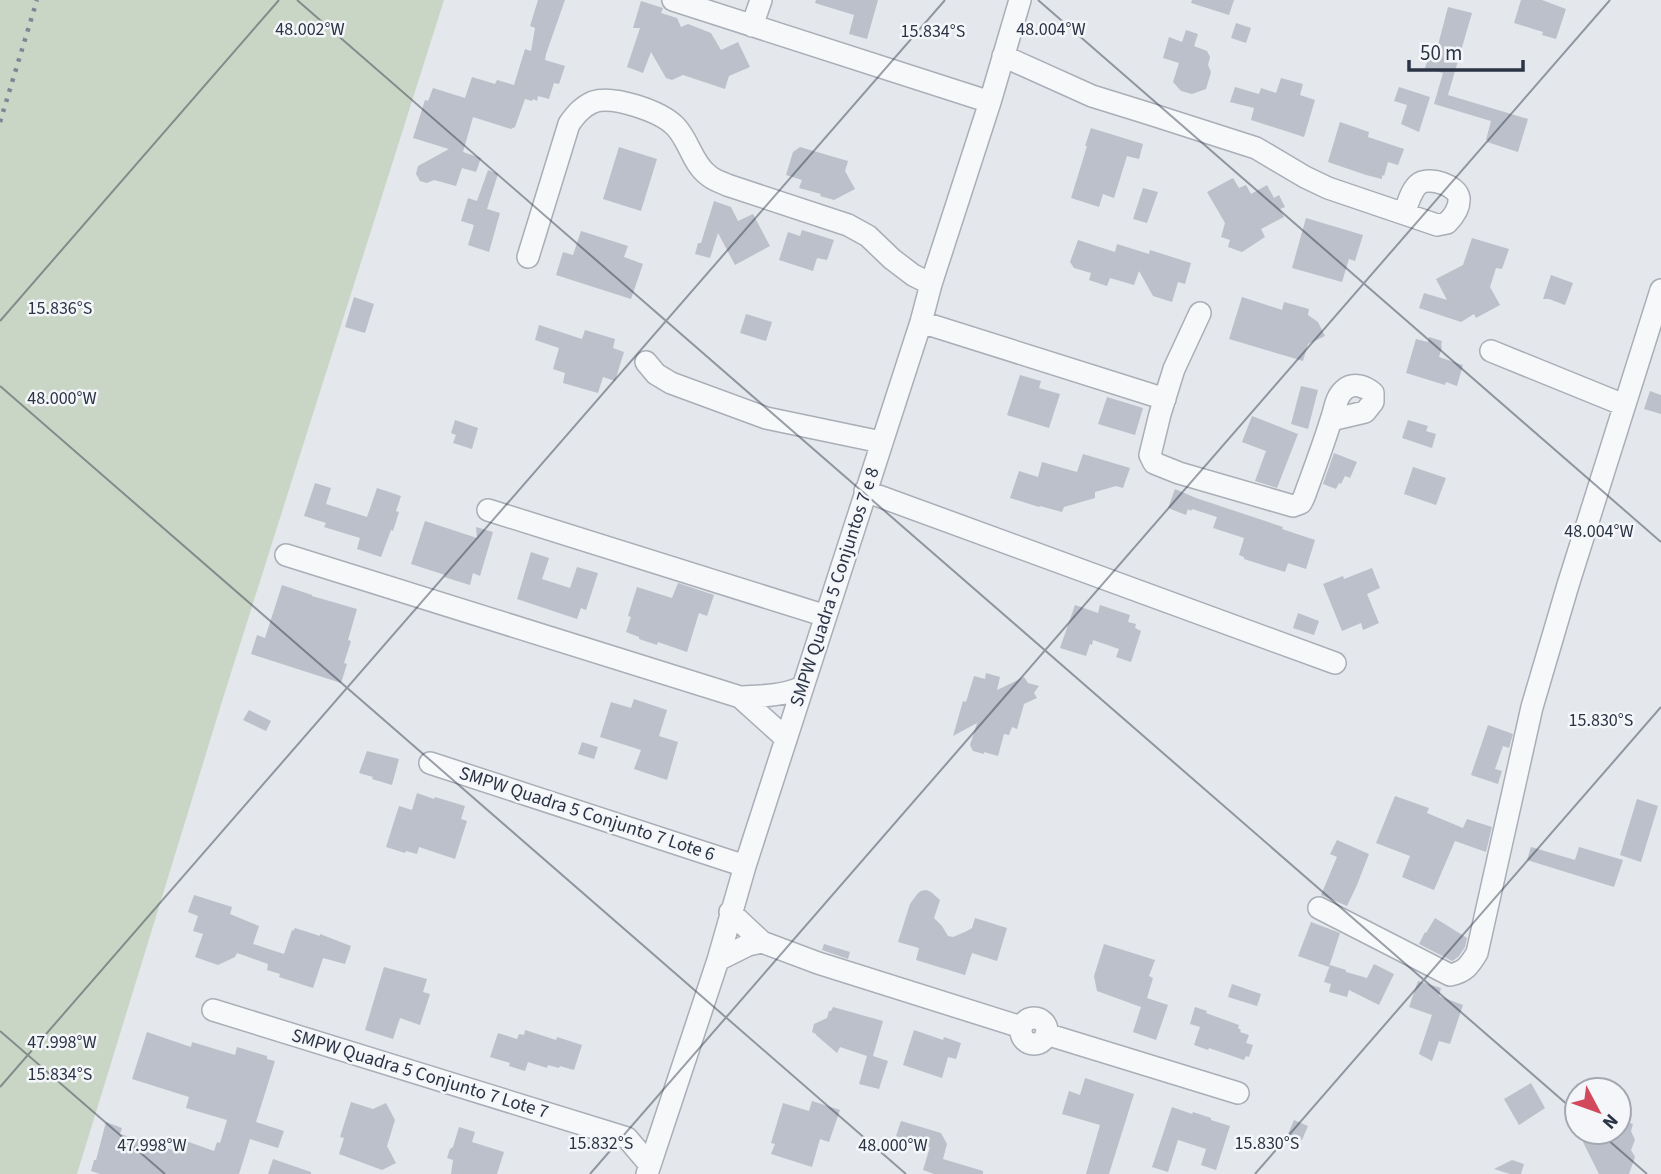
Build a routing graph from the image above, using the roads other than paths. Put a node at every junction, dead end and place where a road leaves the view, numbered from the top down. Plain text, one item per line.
1 (673, 0) edge
2 (761, 0) edge
3 (1020, 0) edge
4 (752, 26) junction
5 (1003, 56) junction
6 (990, 102) junction
7 (1404, 213) dead end
8 (528, 257) dead end
9 (931, 284) junction
10 (1661, 290) edge
11 (1200, 313) dead end
12 (921, 322) junction
13 (1492, 351) dead end
14 (646, 362) dead end
15 (1165, 399) junction
16 (1624, 405) junction
17 (1332, 420) dead end
18 (881, 442) junction
19 (865, 491) junction
20 (488, 510) dead end
21 (286, 555) dead end
22 (826, 616) junction
23 (1335, 663) dead end
24 (803, 687) junction
25 (740, 697) junction
26 (786, 740) junction
27 (430, 763) dead end
28 (745, 866) junction
29 (1319, 908) dead end
30 (730, 912) junction
31 (762, 942) junction
32 (718, 960) junction
33 (213, 1010) dead end
34 (1238, 1094) dead end
35 (662, 1126) junction
36 (627, 1138) junction
37 (648, 1170) edge

1 - 4 street
2 - 4 street
3 - 5 street, SMPW Quadra 5 Conjuntos 7 e 8
4 - 6 street
5 - 6 street, SMPW Quadra 5 Conjuntos 7 e 8
5 - 7 street
6 - 9 street, SMPW Quadra 5 Conjuntos 7 e 8
8 - 9 street
9 - 12 street, SMPW Quadra 5 Conjuntos 7 e 8
10 - 16 street
11 - 15 street
12 - 15 street
12 - 18 street, SMPW Quadra 5 Conjuntos 7 e 8
13 - 16 street
14 - 18 street
15 - 17 street
16 - 29 street
18 - 19 street, SMPW Quadra 5 Conjuntos 7 e 8
19 - 22 street, SMPW Quadra 5 Conjuntos 7 e 8
19 - 23 street
20 - 22 street
21 - 25 street
22 - 24 street, SMPW Quadra 5 Conjuntos 7 e 8
24 - 25 street
24 - 26 street, SMPW Quadra 5 Conjuntos 7 e 8
25 - 26 street
26 - 28 street, SMPW Quadra 5 Conjuntos 7 e 8
27 - 28 street, SMPW Quadra 5 Conjunto 7 Lote 6
28 - 30 street, SMPW Quadra 5 Conjuntos 7 e 8
30 - 31 street
30 - 32 street, SMPW Quadra 5 Conjuntos 7 e 8
31 - 32 street
31 - 34 street
32 - 35 street, SMPW Quadra 5 Conjuntos 7 e 8
33 - 36 street, SMPW Quadra 5 Conjunto 7 Lote 7
35 - 36 street
35 - 37 street, SMPW Quadra 5 Conjuntos 7 e 8
36 - 37 street

